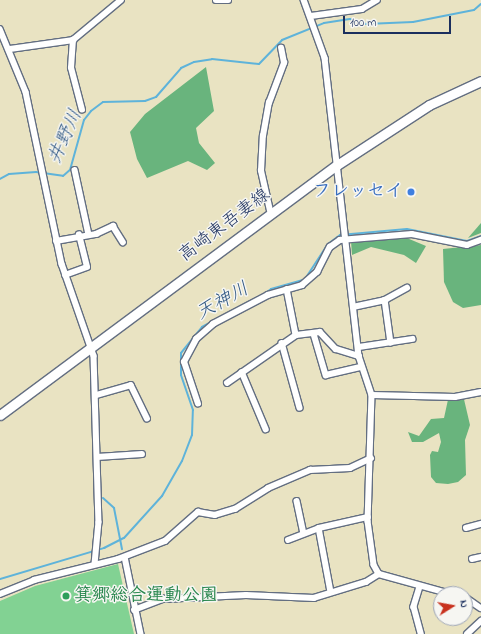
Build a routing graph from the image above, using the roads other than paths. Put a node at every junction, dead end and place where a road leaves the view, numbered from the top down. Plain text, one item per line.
1 (121, 0) edge
2 (216, 0) edge
3 (228, 0) edge
4 (304, 0) edge
5 (377, 0) edge
6 (311, 16) junction
7 (0, 29) edge
8 (73, 40) junction
9 (281, 48) dead end
10 (10, 49) junction
11 (481, 81) edge
12 (82, 110) dead end
13 (336, 165) junction
14 (75, 170) dead end
15 (270, 211) junction
16 (79, 235) junction
17 (89, 235) junction
18 (345, 239) junction
19 (481, 240) edge
20 (56, 241) junction
21 (123, 242) dead end
22 (65, 275) junction
23 (407, 288) dead end
24 (287, 289) junction
25 (385, 300) junction
26 (353, 307) junction
27 (314, 334) junction
28 (296, 335) junction
29 (412, 339) dead end
30 (282, 343) junction
31 (391, 344) junction
32 (92, 347) junction
33 (359, 347) junction
34 (359, 356) junction
35 (361, 367) junction
36 (242, 372) junction
37 (227, 383) dead end
38 (481, 392) edge
39 (97, 395) junction
40 (372, 395) junction
41 (198, 404) dead end
42 (300, 408) dead end
43 (0, 415) edge
44 (147, 418) dead end
45 (266, 430) dead end
46 (142, 454) dead end
47 (96, 457) junction
48 (371, 458) junction
49 (296, 500) dead end
50 (368, 517) junction
51 (481, 524) edge
52 (319, 528) junction
53 (466, 528) dead end
54 (304, 533) junction
55 (288, 540) dead end
56 (124, 557) junction
57 (481, 557) edge
58 (472, 559) dead end
59 (95, 564) junction
60 (379, 574) junction
61 (420, 587) junction
62 (433, 590) edge
63 (331, 592) junction
64 (0, 594) edge
65 (134, 610) junction
66 (481, 621) edge
67 (141, 634) edge
68 (421, 634) edge
69 (467, 634) edge

1 - 8 street
2 - 3 street
4 - 6 street
5 - 6 street
6 - 13 street
7 - 10 street
8 - 10 street
8 - 12 street
9 - 15 street
10 - 20 street
11 - 13 main road, 高崎東吾妻線
13 - 15 main road, 高崎東吾妻線
13 - 18 street
14 - 17 street
15 - 32 main road, 高崎東吾妻線
16 - 17 street
16 - 20 street
16 - 22 street
17 - 21 street
18 - 19 street
18 - 24 street
18 - 26 street
20 - 22 street
22 - 32 street
23 - 25 street
24 - 28 street
24 - 41 street
25 - 26 street
25 - 31 street
26 - 33 street
27 - 28 street
27 - 34 street
27 - 35 street
28 - 30 street
29 - 31 street
30 - 36 street
30 - 42 street
31 - 33 street
32 - 39 street
32 - 43 main road, 高崎東吾妻線
33 - 34 street
34 - 35 street
35 - 40 street
36 - 37 street
36 - 45 street
38 - 40 street
39 - 44 street
39 - 47 street
40 - 48 street
46 - 47 street
47 - 59 street
48 - 50 street
48 - 56 street
49 - 54 street
50 - 52 street
50 - 60 street
51 - 53 street
52 - 54 street
52 - 63 street
54 - 55 street
56 - 59 street
56 - 65 street
57 - 58 street
59 - 64 street
60 - 61 street
60 - 63 street
61 - 62 street
61 - 68 street
63 - 65 street
65 - 67 street
66 - 69 street

